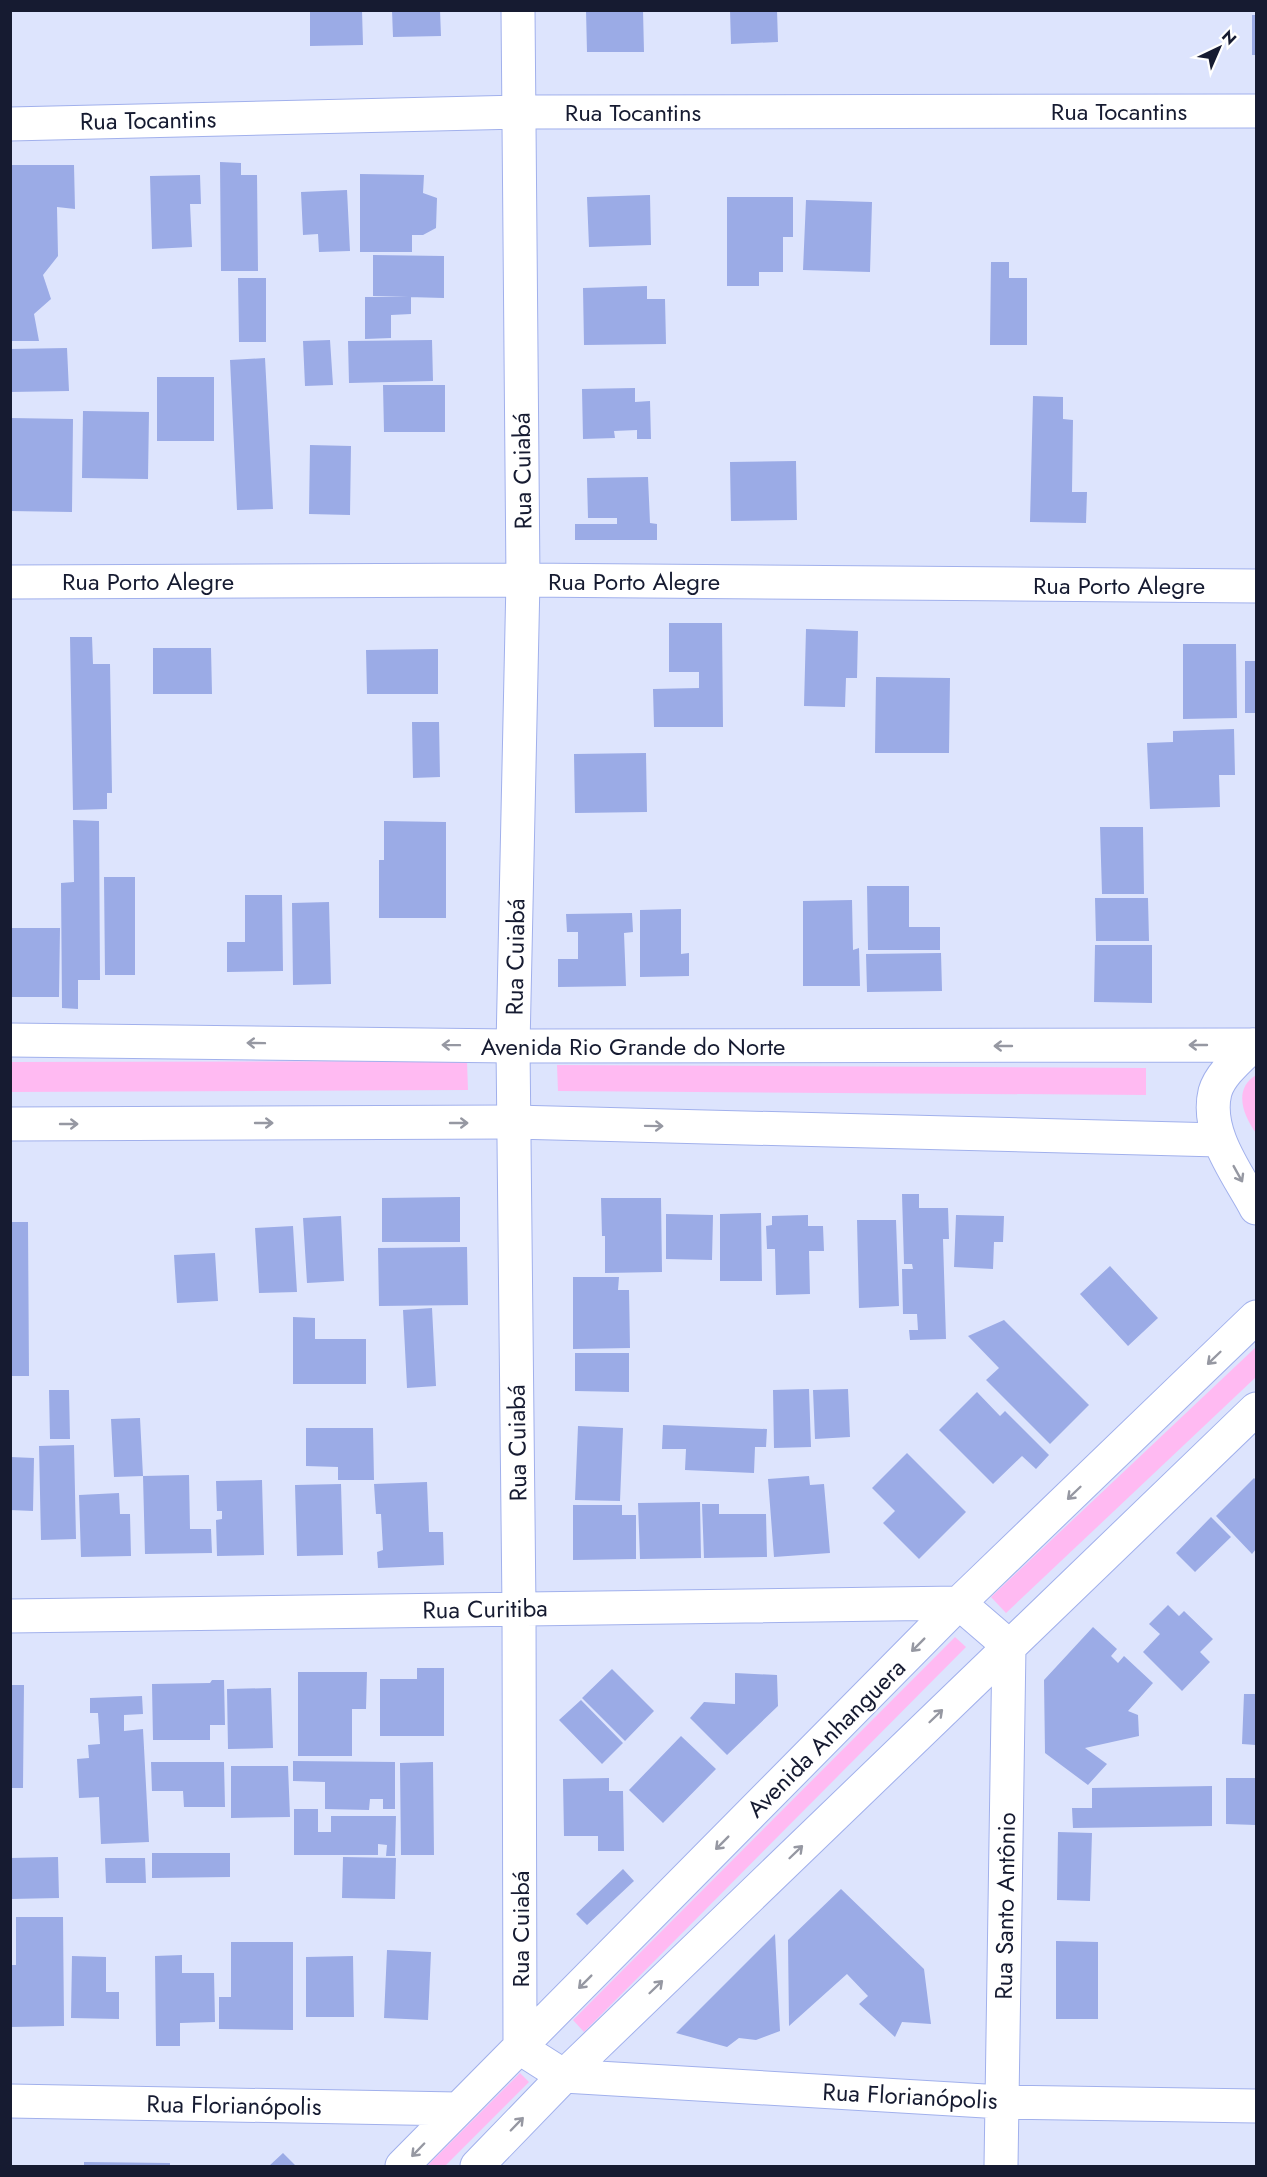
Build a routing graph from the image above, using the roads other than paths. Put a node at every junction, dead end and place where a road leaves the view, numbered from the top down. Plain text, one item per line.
1 (518, 10) edge
2 (1257, 111) edge
3 (518, 112) junction
4 (10, 124) edge
5 (523, 580) junction
6 (10, 582) edge
7 (1257, 586) edge
8 (10, 1040) edge
9 (1255, 1045) edge
10 (513, 1046) junction
11 (514, 1122) junction
12 (10, 1125) edge
13 (1218, 1140) junction
14 (1257, 1208) edge
15 (1257, 1317) edge
16 (1257, 1409) edge
17 (959, 1603) junction
18 (519, 1609) junction
19 (10, 1616) edge
20 (1009, 1646) junction
21 (520, 2048) junction
22 (564, 2076) junction
23 (10, 2101) edge
24 (1002, 2102) junction
25 (1257, 2106) edge
26 (457, 2109) junction
27 (402, 2166) edge
28 (477, 2166) edge
29 (1001, 2166) edge

1 - 3 street, Rua Cuiabá
2 - 3 street, Rua Tocantins
3 - 4 street, Rua Tocantins
3 - 5 street, Rua Cuiabá
5 - 6 street, Rua Porto Alegre
5 - 7 street, Rua Porto Alegre
5 - 10 street, Rua Cuiabá
10 -> 8 street, Avenida Rio Grande do Norte
9 -> 10 street, Avenida Rio Grande do Norte
9 - 13 street
10 - 11 street, Rua Cuiabá
12 -> 11 street
11 -> 13 street
11 - 18 street, Rua Cuiabá
13 -> 14 street
15 -> 17 street, Avenida Anhanguera
16 - 20 street
17 - 18 street, Rua Curitiba
17 - 20 street
17 -> 21 street, Avenida Anhanguera
18 - 19 street, Rua Curitiba
18 - 21 street, Rua Cuiabá
22 -> 20 street
20 - 24 street, Rua Santo Antônio
21 - 22 street
21 - 26 street, Avenida Anhanguera
22 - 24 street, Rua Florianópolis
28 -> 22 street
23 - 26 street, Rua Florianópolis
24 - 25 street, Rua Florianópolis
24 - 29 street, Rua Santo Antônio
26 -> 27 street, Avenida Anhanguera

